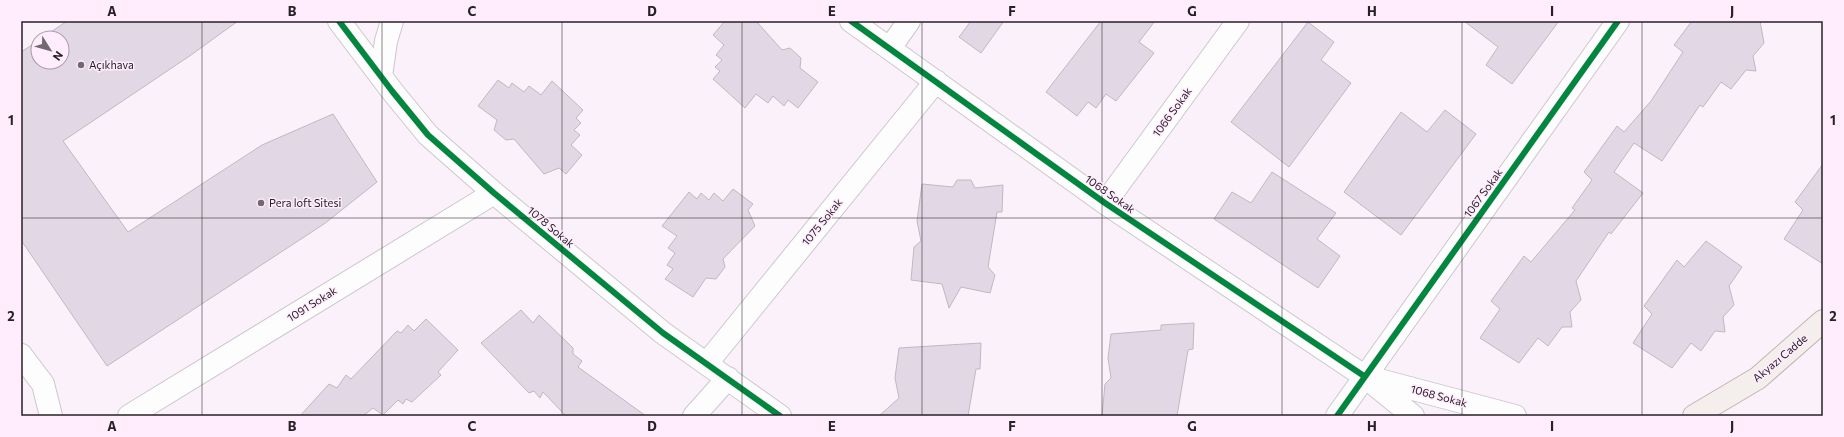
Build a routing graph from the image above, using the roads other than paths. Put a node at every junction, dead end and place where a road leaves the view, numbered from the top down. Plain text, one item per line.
1 (339, 21) edge
2 (392, 21) edge
3 (851, 21) edge
4 (909, 21) edge
5 (1238, 21) edge
6 (1618, 21) edge
7 (890, 48) junction
8 (381, 76) junction
9 (936, 81) junction
10 (494, 193) junction
11 (1105, 203) junction
12 (1823, 321) edge
13 (21, 355) edge
14 (707, 363) junction
15 (1364, 376) junction
16 (728, 378) junction
17 (51, 416) edge
18 (129, 416) edge
19 (694, 416) edge
20 (780, 416) edge
21 (1336, 416) edge
22 (1413, 416) edge
23 (1515, 416) edge
24 (1694, 416) edge

1 - 8 street, 1078 Sokak
2 - 8 street
3 - 7 street, 1068 Sokak
4 - 7 street
5 - 11 street, 1066 Sokak
6 - 15 street, 1067 Sokak
7 - 9 street, 1068 Sokak
8 - 10 street, 1078 Sokak
9 - 11 street, 1068 Sokak
9 - 14 street, 1075 Sokak
10 - 14 street, 1078 Sokak
10 - 18 street, 1091 Sokak
11 - 15 street, 1068 Sokak
12 - 24 main road, Akyazı Cadde
13 - 17 street
14 - 16 street, 1078 Sokak
15 - 21 street, 1067 Sokak
15 - 22 street, 1068 Sokak
15 - 23 street, 1068 Sokak
16 - 19 street
16 - 20 street, 1078 Sokak

